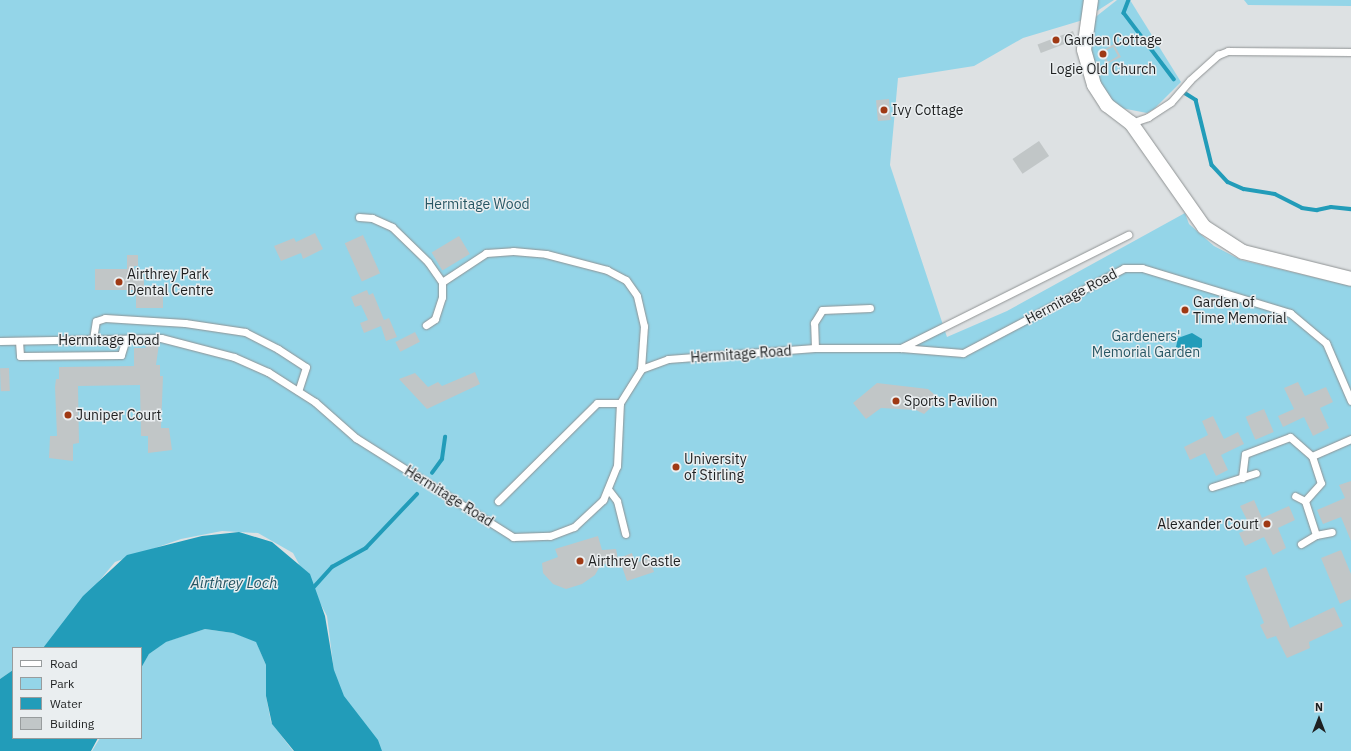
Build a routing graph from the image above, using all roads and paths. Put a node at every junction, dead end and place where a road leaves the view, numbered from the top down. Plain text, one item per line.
1 (1091, 0) edge
2 (1351, 52) edge
3 (1131, 123) junction
4 (359, 217) dead end
5 (1128, 235) dead end
6 (1351, 279) edge
7 (442, 282) junction
8 (870, 308) dead end
9 (426, 325) dead end
10 (93, 339) junction
11 (126, 339) junction
12 (0, 341) edge
13 (19, 341) junction
14 (814, 348) junction
15 (901, 348) junction
16 (641, 369) junction
17 (298, 391) junction
18 (1351, 401) edge
19 (620, 403) junction
20 (1351, 439) edge
21 (1312, 456) junction
22 (1256, 473) dead end
23 (1242, 478) junction
24 (1212, 487) dead end
25 (608, 489) junction
26 (1295, 496) dead end
27 (498, 501) dead end
28 (1305, 501) junction
29 (1332, 532) dead end
30 (625, 534) dead end
31 (1316, 535) junction
32 (1301, 544) dead end

1 - 3 street
2 - 3 lane
3 - 6 street
4 - 7 lane
5 - 15 lane
7 - 9 lane
7 - 16 lane
8 - 14 lane
10 - 11 lane, Hermitage Road
10 - 13 lane, Hermitage Road
10 - 17 lane
11 - 13 lane
11 - 17 lane, Hermitage Road
12 - 13 lane, Hermitage Road
14 - 15 lane, Hermitage Road
14 - 16 lane, Hermitage Road
15 - 18 lane, Hermitage Road
16 - 19 lane, Hermitage Road
17 - 25 lane, Hermitage Road
19 - 25 lane, Hermitage Road
19 - 27 lane
20 - 21 lane
21 - 23 lane
21 - 28 lane
22 - 23 lane
23 - 24 lane
25 - 30 lane
26 - 28 lane
28 - 31 lane
29 - 31 lane
31 - 32 lane

